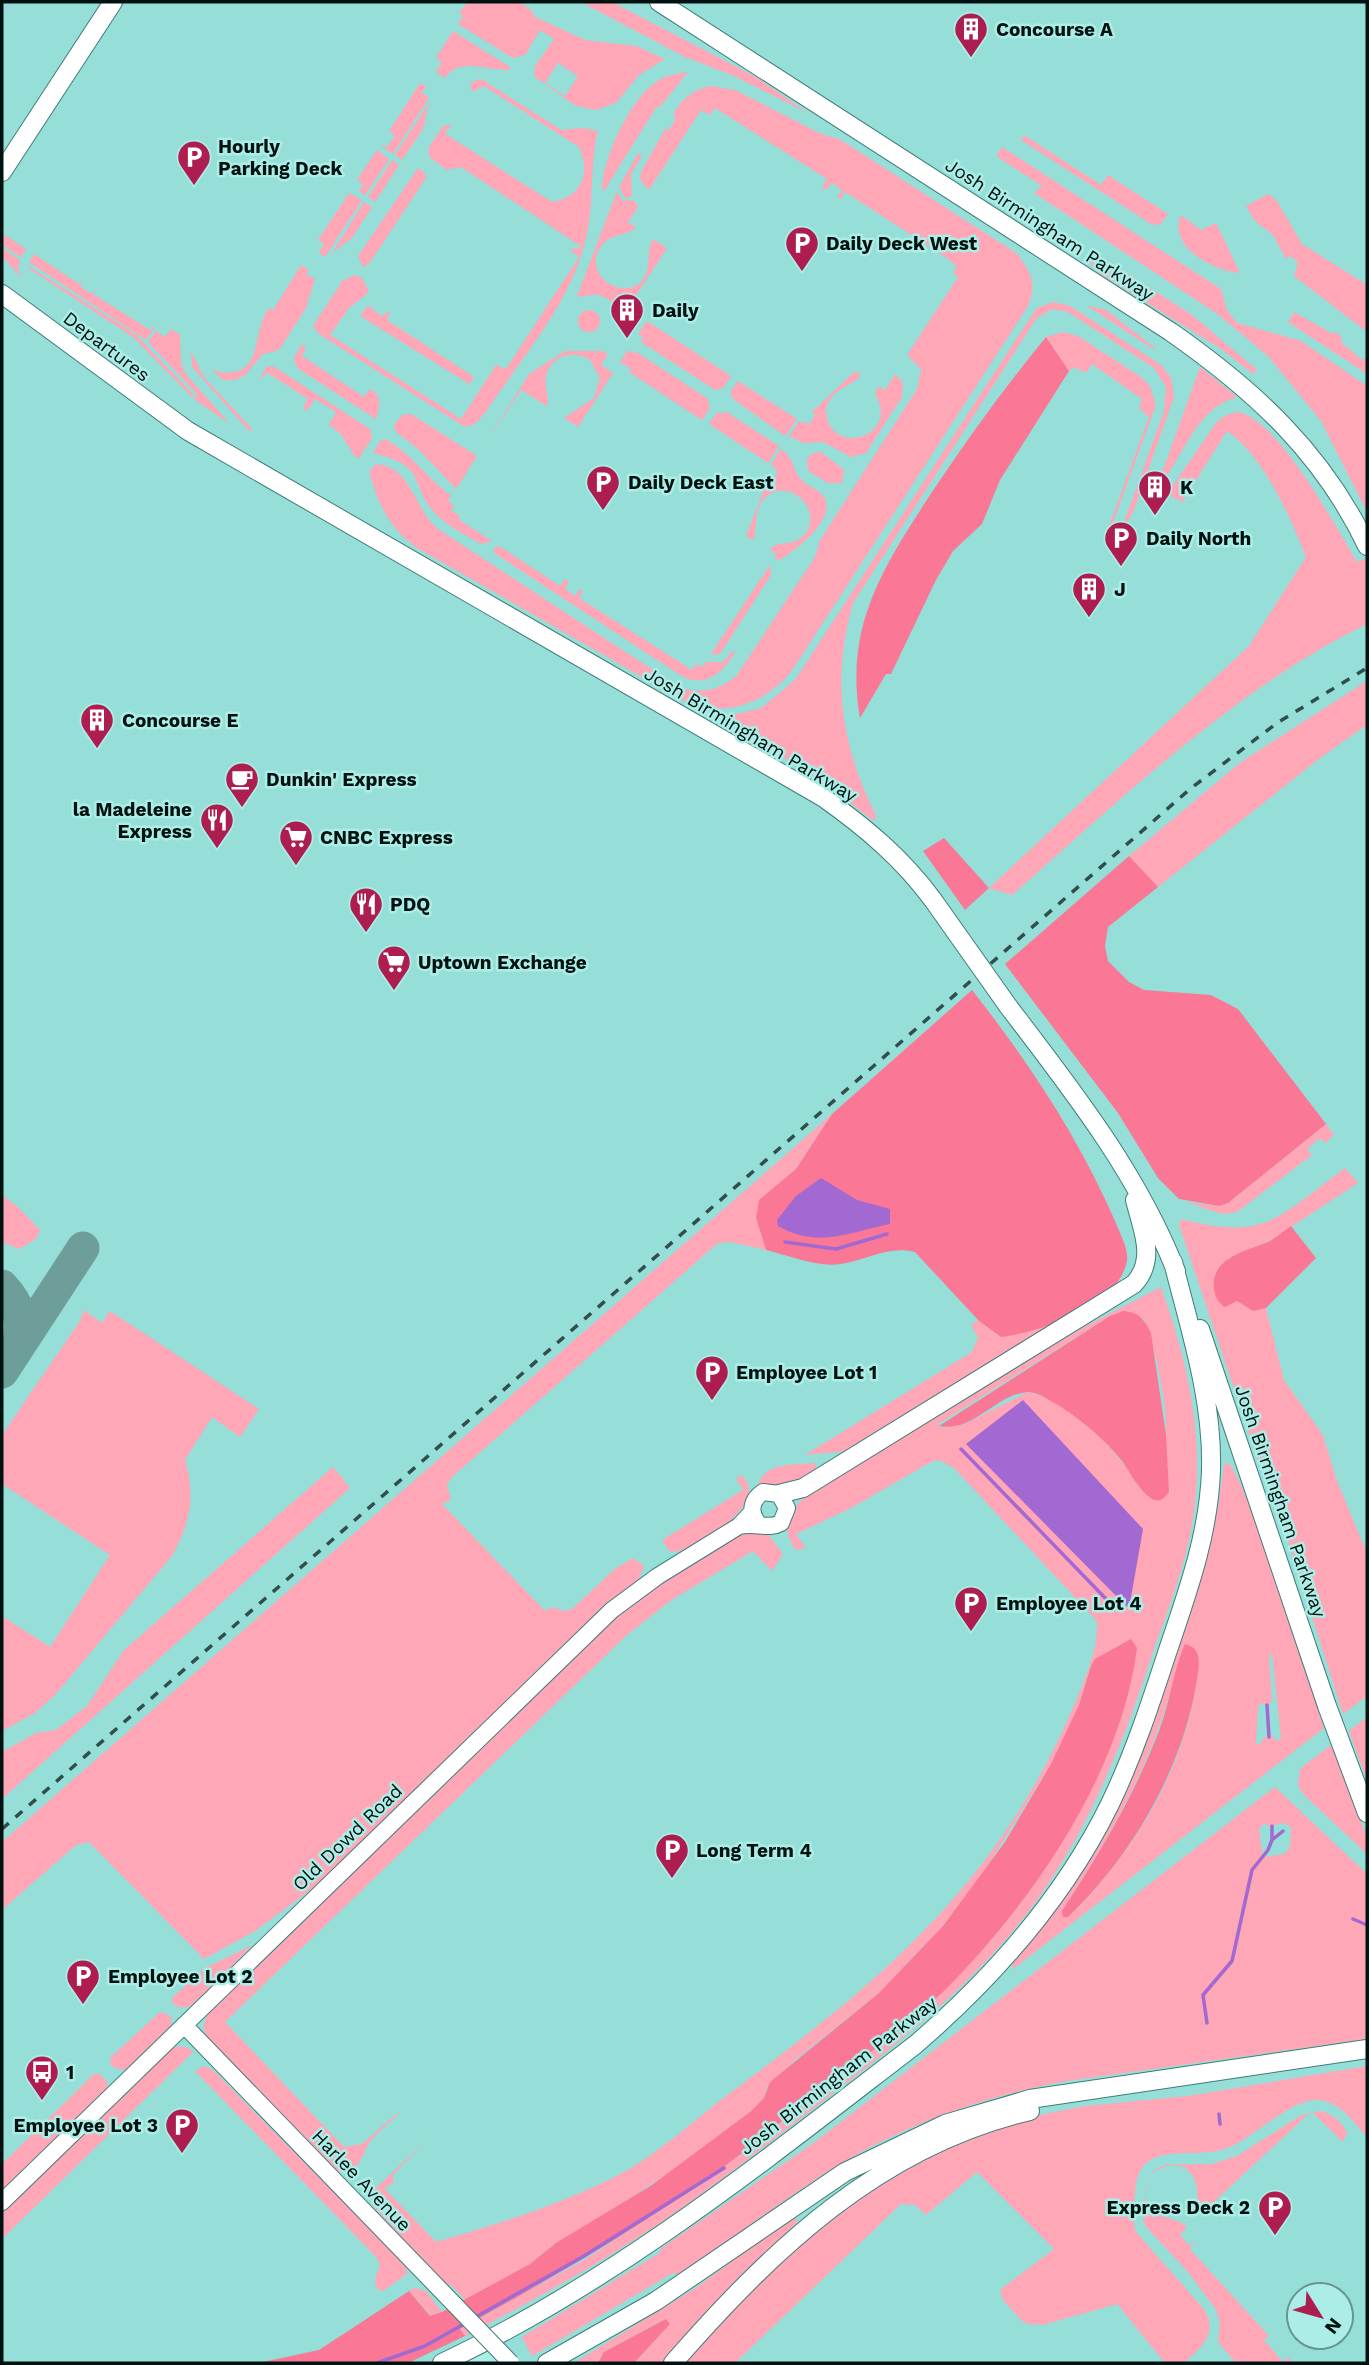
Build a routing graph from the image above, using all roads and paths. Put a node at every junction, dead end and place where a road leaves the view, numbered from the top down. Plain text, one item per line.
1 (113, 2) edge
2 (659, 2) edge
3 (2, 172) edge
4 (7, 297) edge
5 (188, 431) joint
6 (1367, 547) edge
7 (1128, 1173) junction
8 (1173, 1262) junction
9 (779, 1494) junction
10 (755, 1518) junction
11 (1367, 1813) edge
12 (184, 2025) junction
13 (1367, 2049) edge
14 (1140, 2081) junction
15 (2, 2202) edge
16 (442, 2363) edge
17 (511, 2363) edge
18 (547, 2363) edge
19 (673, 2363) edge

1 - 3 main road
2 - 6 main road, Josh Birmingham Parkway
4 - 5 main road, Departures
5 - 7 main road, Josh Birmingham Parkway, bridge
7 - 8 main road, Josh Birmingham Parkway
7 - 9 main road
8 - 11 main road, Josh Birmingham Parkway
8 - 16 main road, Josh Birmingham Parkway
9 - 10 street
9 - 10 street, Old Dowd Road
10 - 12 street, Old Dowd Road
12 - 15 street, Old Dowd Road
12 - 17 street, Harlee Avenue, bridge
13 - 14 main road
14 - 18 main road
14 - 19 main road

